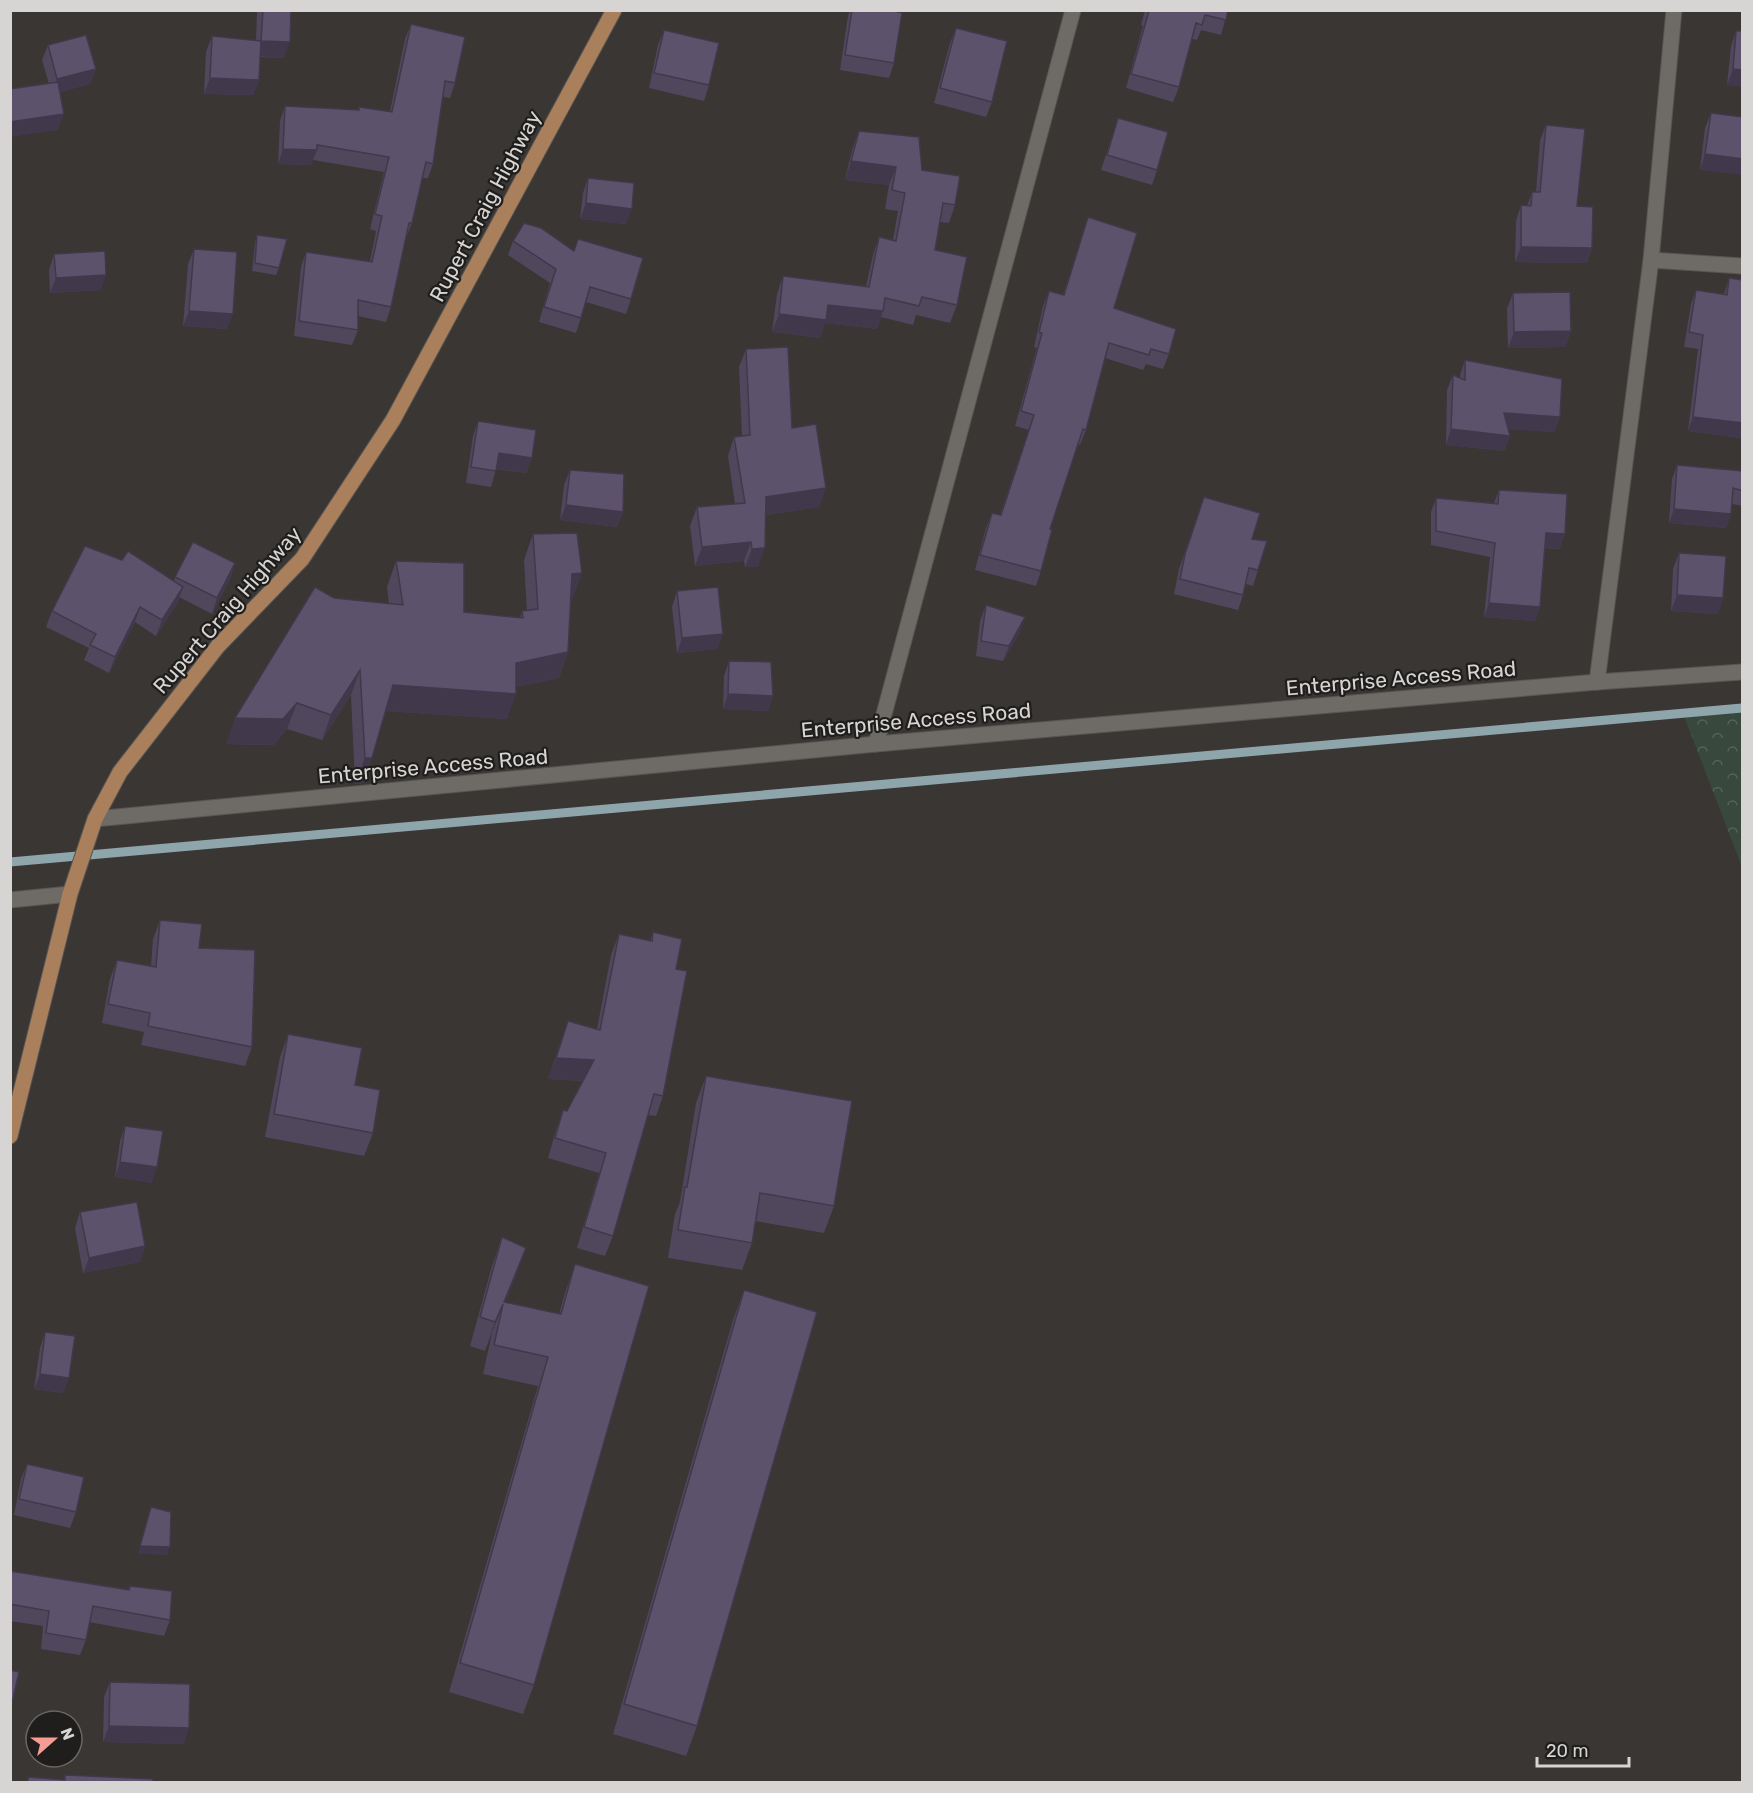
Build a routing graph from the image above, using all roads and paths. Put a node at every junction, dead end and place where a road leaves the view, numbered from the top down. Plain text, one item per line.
1 (614, 10) edge
2 (1073, 10) edge
3 (1674, 10) edge
4 (1651, 260) junction
5 (1743, 266) edge
6 (1743, 672) edge
7 (1597, 682) junction
8 (876, 744) junction
9 (95, 819) junction
10 (70, 894) junction
11 (10, 900) edge
12 (10, 1136) edge

1 - 9 main road, Rupert Craig Highway
2 - 8 street
3 - 4 street
4 - 5 street
4 - 7 street
6 - 7 street, Enterprise Access Road
7 - 8 street, Enterprise Access Road
8 - 9 street, Enterprise Access Road
9 - 10 main road, Rupert Craig Highway
10 - 11 street
10 - 12 main road, Rupert Craig Highway

